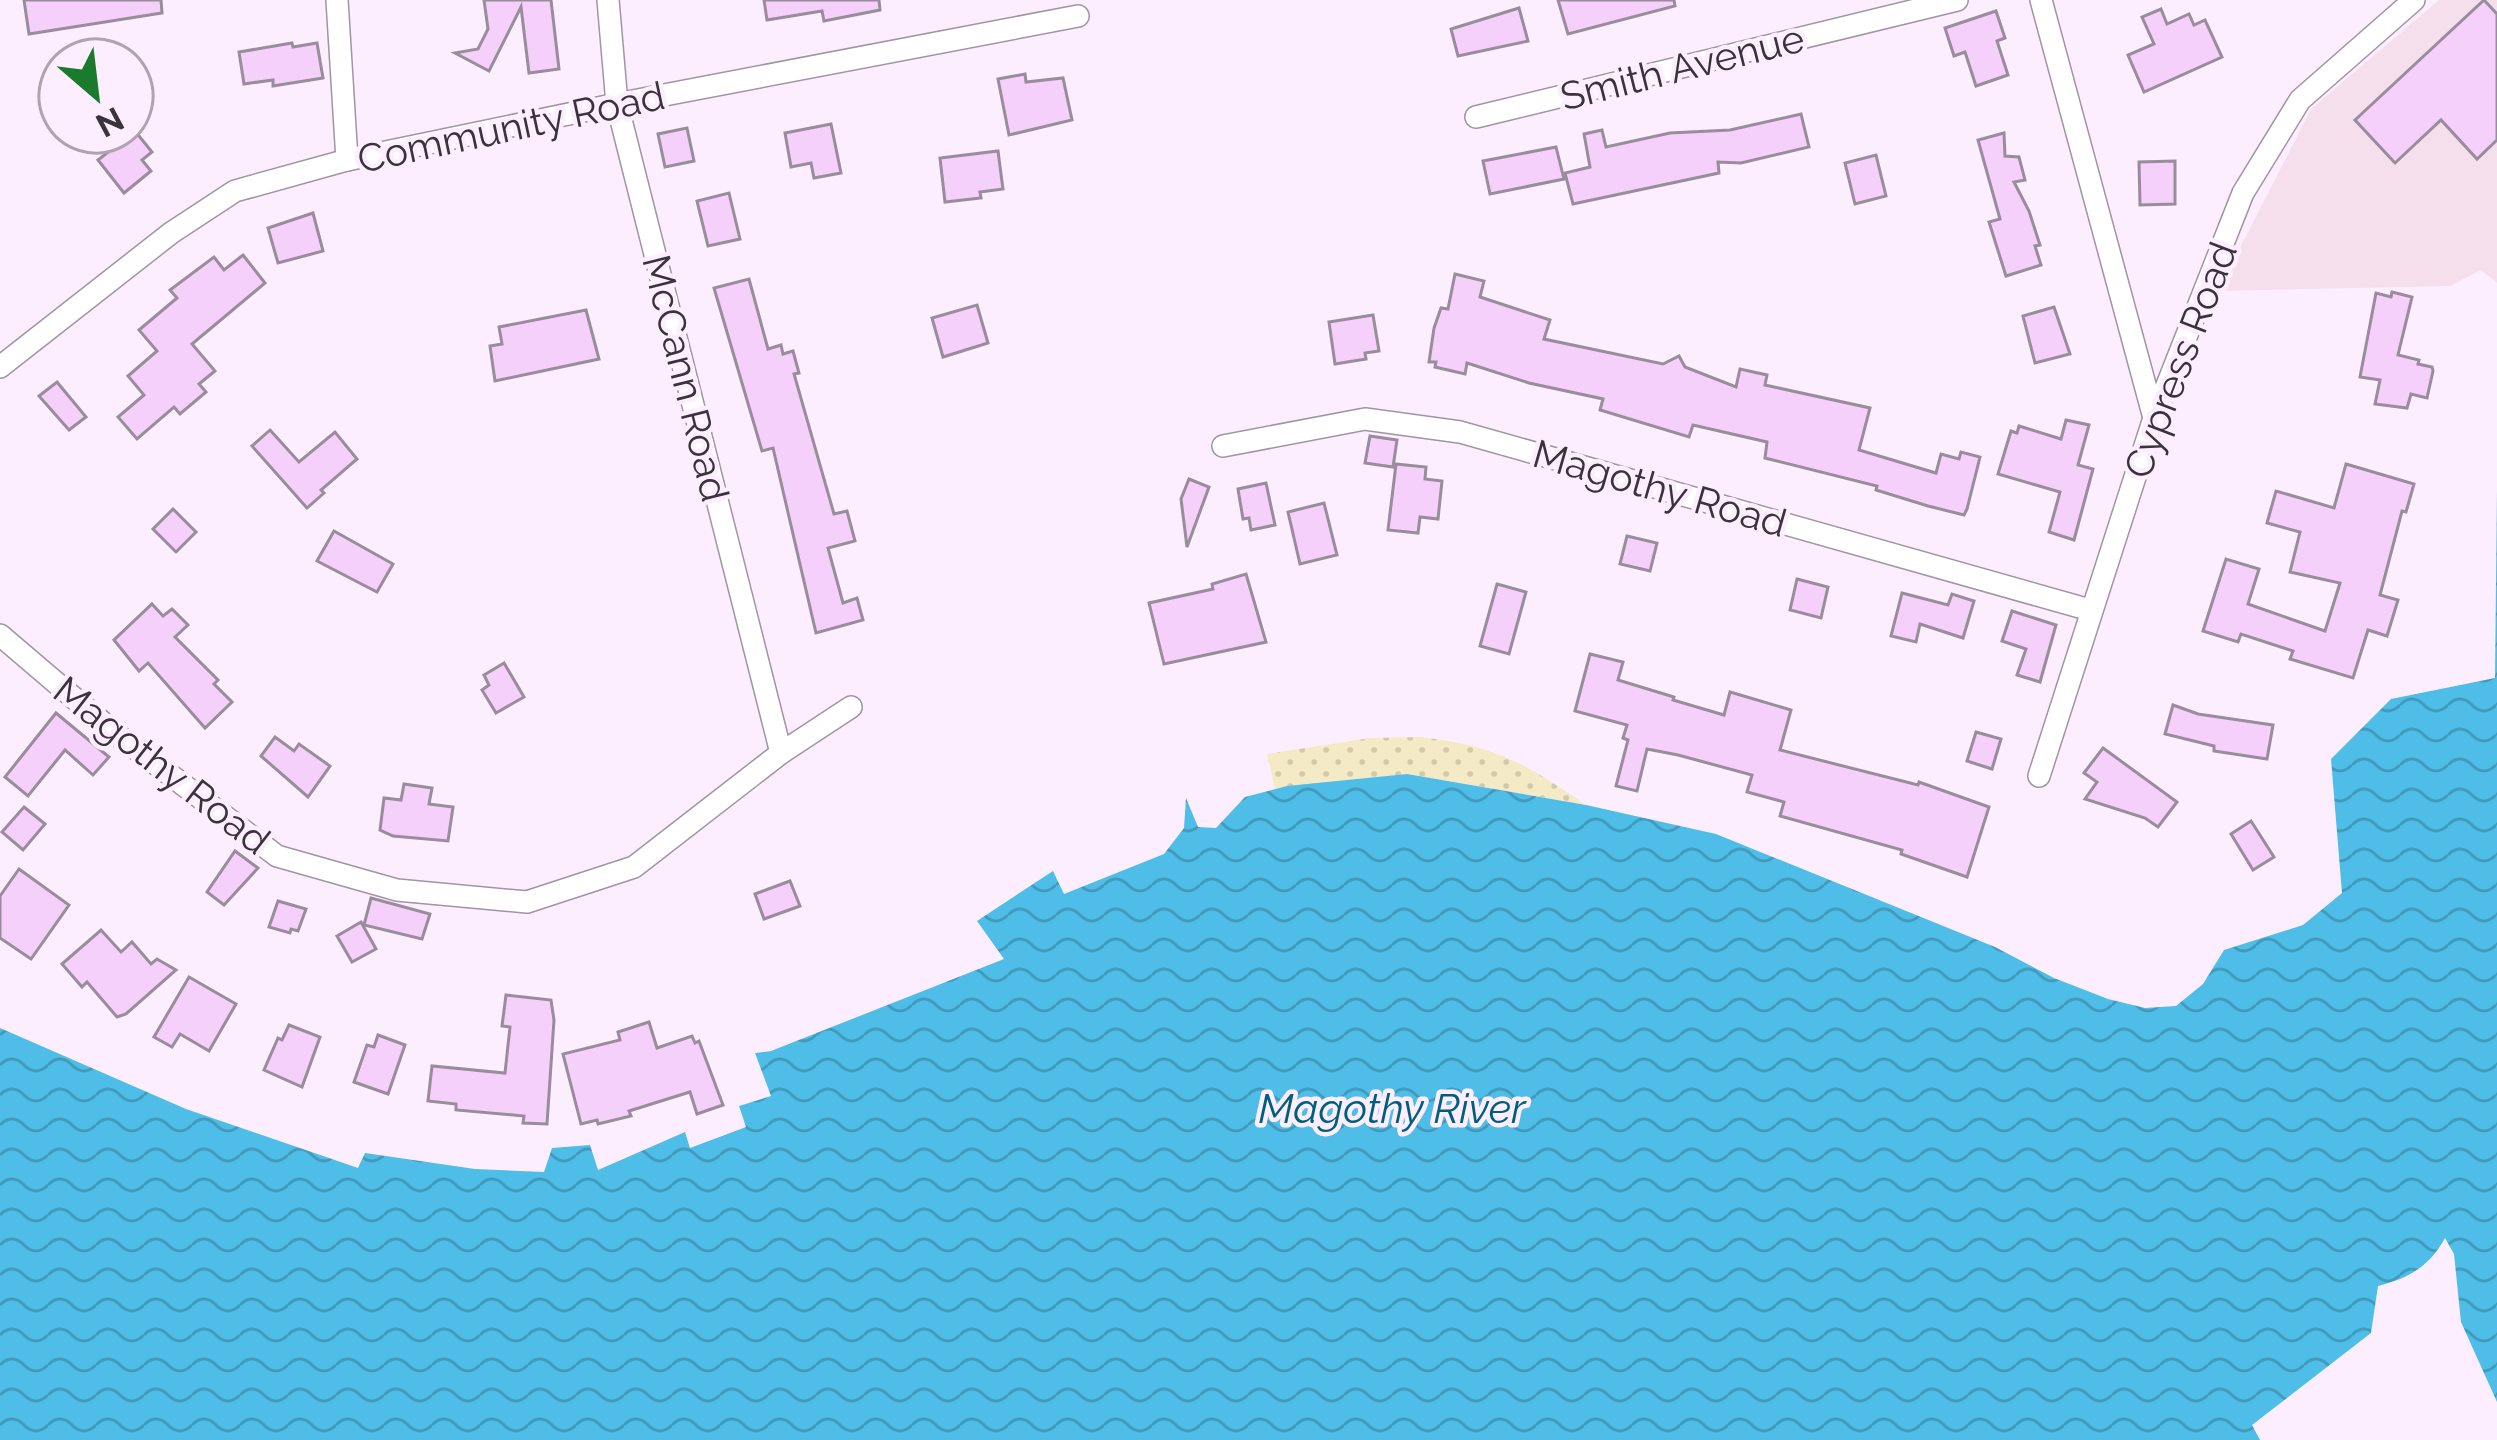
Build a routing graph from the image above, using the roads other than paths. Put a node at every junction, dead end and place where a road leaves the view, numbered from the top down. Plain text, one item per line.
1 (337, 0) edge
2 (608, 0) edge
3 (1957, 0) edge
4 (2041, 0) edge
5 (2414, 0) edge
6 (1078, 16) dead end
7 (616, 104) junction
8 (1476, 117) dead end
9 (347, 160) junction
10 (0, 367) edge
11 (2154, 418) junction
12 (1223, 446) dead end
13 (2090, 610) junction
14 (0, 635) edge
15 (851, 707) dead end
16 (781, 753) junction
17 (2039, 776) dead end

1 - 9 street
2 - 7 street, McCann Road
3 - 8 street, Smith Avenue
4 - 11 street
5 - 11 street, Cypress Road
6 - 7 street, Community Road
7 - 9 street, Community Road
7 - 16 street, McCann Road
9 - 10 street, Community Road
11 - 13 street, Cypress Road
12 - 13 street, Magothy Road
13 - 17 street, Cypress Road
14 - 16 street, Magothy Road
15 - 16 street, Magothy Road

